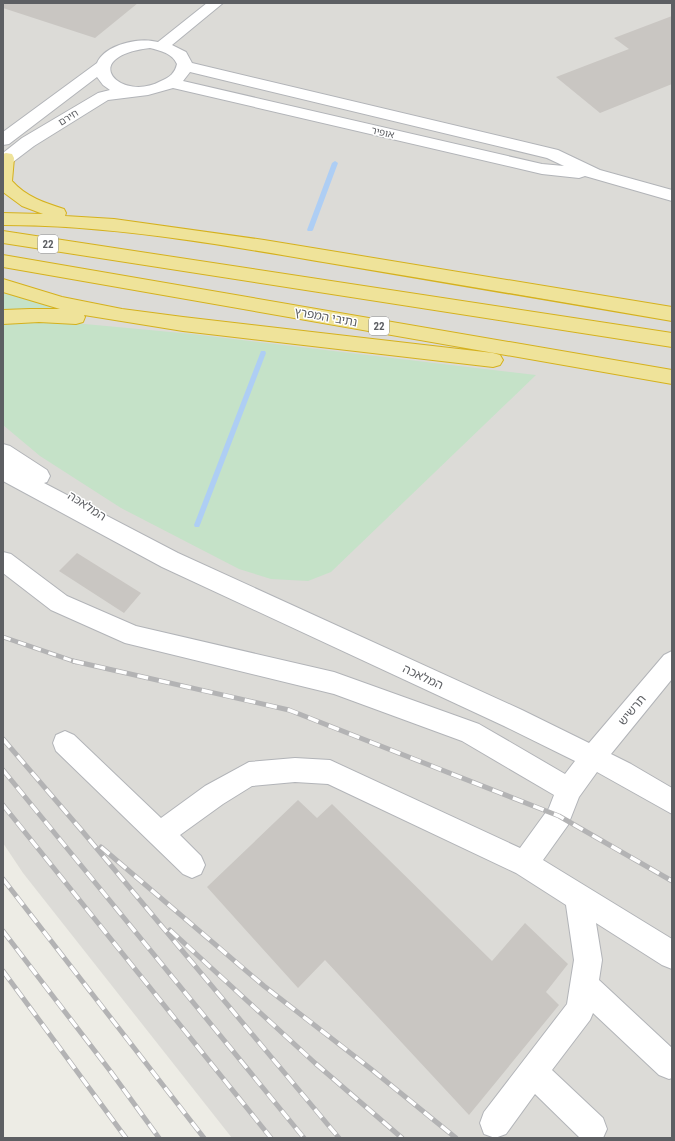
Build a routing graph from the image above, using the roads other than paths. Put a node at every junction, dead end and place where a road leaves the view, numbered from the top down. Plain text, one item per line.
1 (216, 3) edge
2 (162, 46) junction
3 (104, 65) junction
4 (185, 66) junction
5 (172, 83) junction
6 (139, 92) junction
7 (3, 140) edge
8 (5, 159) edge
9 (594, 174) junction
10 (672, 196) edge
11 (3, 219) edge
12 (114, 225) junction
13 (3, 237) edge
14 (3, 262) edge
15 (3, 285) edge
16 (672, 314) edge
17 (3, 317) edge
18 (202, 326) junction
19 (672, 340) edge
20 (672, 377) edge
21 (672, 380) edge
22 (3, 452) edge
23 (3, 471) edge
24 (170, 560) junction
25 (3, 561) edge
26 (672, 662) edge
27 (65, 743) dead end
28 (592, 758) junction
29 (569, 790) junction
30 (672, 802) edge
31 (160, 834) junction
32 (525, 864) junction
33 (192, 865) dead end
34 (578, 896) junction
35 (672, 954) edge
36 (584, 985) junction
37 (669, 1065) dead end
38 (533, 1072) junction
39 (495, 1123) dead end
40 (592, 1129) dead end

1 - 2 street
2 - 3 street
2 - 4 street
3 - 6 street
3 - 7 street, חירם
4 - 5 street
4 - 9 street, אופיר
5 - 6 street
5 - 9 street, אופיר
6 - 8 street, חירם
8 - 12 highway
9 - 10 street, אופיר
11 - 12 highway
12 - 16 highway
13 - 19 highway, 22
14 - 20 highway, נתיבי המפרץ / 22
15 - 18 highway
17 - 18 highway
18 - 21 highway
22 - 24 street, המלאכה
23 - 24 street, המלאכה
24 - 28 street, המלאכה
25 - 29 street
26 - 28 street, תרשיש
27 - 31 street
28 - 29 street, תרשיש
28 - 30 street, המלאכה
29 - 32 street, תרשיש
31 - 32 street
31 - 33 street
32 - 34 street
34 - 35 street
34 - 36 street
36 - 37 street
36 - 38 street
38 - 39 street
38 - 40 street

